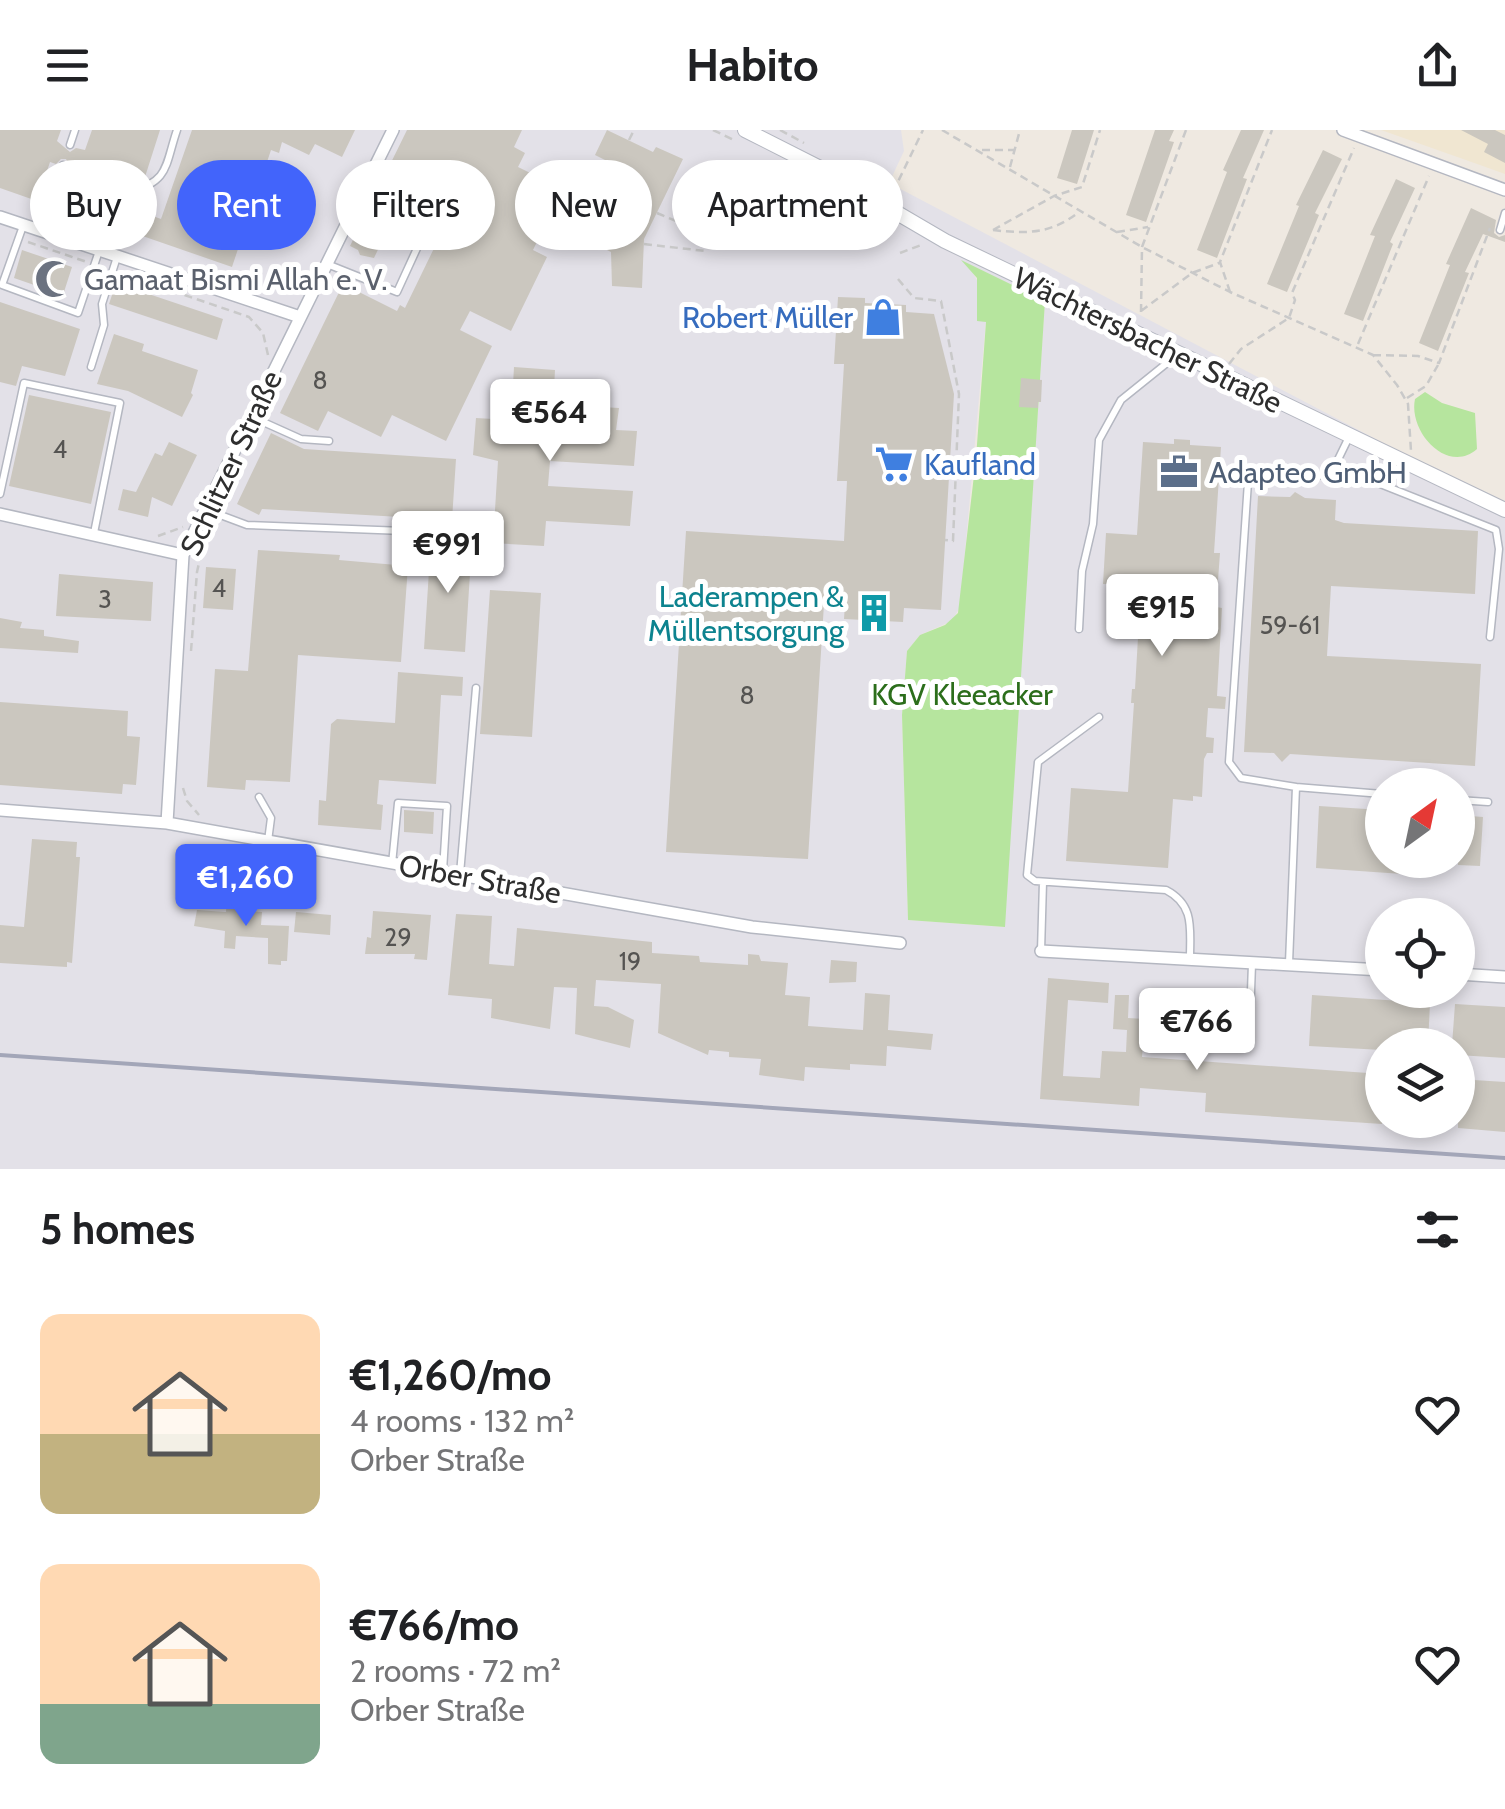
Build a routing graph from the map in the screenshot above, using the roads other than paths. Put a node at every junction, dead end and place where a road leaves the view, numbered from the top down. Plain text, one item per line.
1 (75, 130) edge
2 (177, 130) edge
3 (393, 130) edge
4 (744, 130) edge
5 (1344, 130) edge
6 (70, 146) dead end
7 (1505, 190) edge
8 (1505, 213) edge
9 (0, 217) edge
10 (23, 225) junction
11 (30, 227) edge
12 (1500, 230) dead end
13 (97, 250) edge
14 (417, 250) edge
15 (109, 254) junction
16 (327, 264) junction
17 (300, 317) junction
18 (1173, 351) junction
19 (91, 367) dead end
20 (251, 417) junction
21 (1350, 436) junction
22 (329, 441) dead end
23 (1335, 466) junction
24 (0, 494) edge
25 (206, 510) junction
26 (1505, 510) edge
27 (0, 514) edge
28 (456, 533) dead end
29 (94, 535) junction
30 (184, 555) junction
31 (1079, 629) dead end
32 (1490, 636) dead end
33 (476, 688) dead end
34 (1099, 717) dead end
35 (1296, 787) junction
36 (1365, 793) edge
37 (259, 797) dead end
38 (1475, 801) edge
39 (1488, 802) dead end
40 (0, 810) edge
41 (167, 823) junction
42 (268, 842) junction
43 (392, 864) junction
44 (443, 873) junction
45 (460, 876) junction
46 (1043, 882) junction
47 (900, 943) dead end
48 (1041, 951) joint
49 (1190, 959) junction
50 (1252, 962) junction
51 (1288, 965) junction
52 (1365, 969) edge
53 (1475, 975) edge
54 (1505, 977) edge
55 (1249, 1045) dead end

1 - 6 lane
2 - 15 lane
3 - 16 street, Schlitzer Straße
4 - 18 street, Wächtersbacher Straße
5 - 7 street
8 - 12 lane
9 - 10 street
10 - 11 street
10 - 15 lane
13 - 15 street
14 - 16 lane
15 - 17 street
15 - 19 lane
16 - 17 street, Schlitzer Straße
17 - 20 street, Schlitzer Straße
18 - 21 street, Wächtersbacher Straße
18 - 31 lane
20 - 22 lane
20 - 25 street, Schlitzer Straße
21 - 23 lane
21 - 26 street, Wächtersbacher Straße
23 - 32 lane
23 - 35 lane
24 - 29 lane
25 - 28 lane
25 - 30 street, Schlitzer Straße
27 - 29 street
29 - 30 street
30 - 41 street, Schlitzer Straße
33 - 45 lane
34 - 46 lane
35 - 36 lane
35 - 51 lane
37 - 42 lane
38 - 39 lane
40 - 41 street, Orber Straße
41 - 42 street, Orber Straße
42 - 43 street, Orber Straße
43 - 44 street, Orber Straße
43 - 44 lane
44 - 45 street, Orber Straße
45 - 47 street, Orber Straße
46 - 48 lane
46 - 49 lane
48 - 49 street
49 - 50 street
50 - 51 street
50 - 55 lane
51 - 52 street
53 - 54 street

